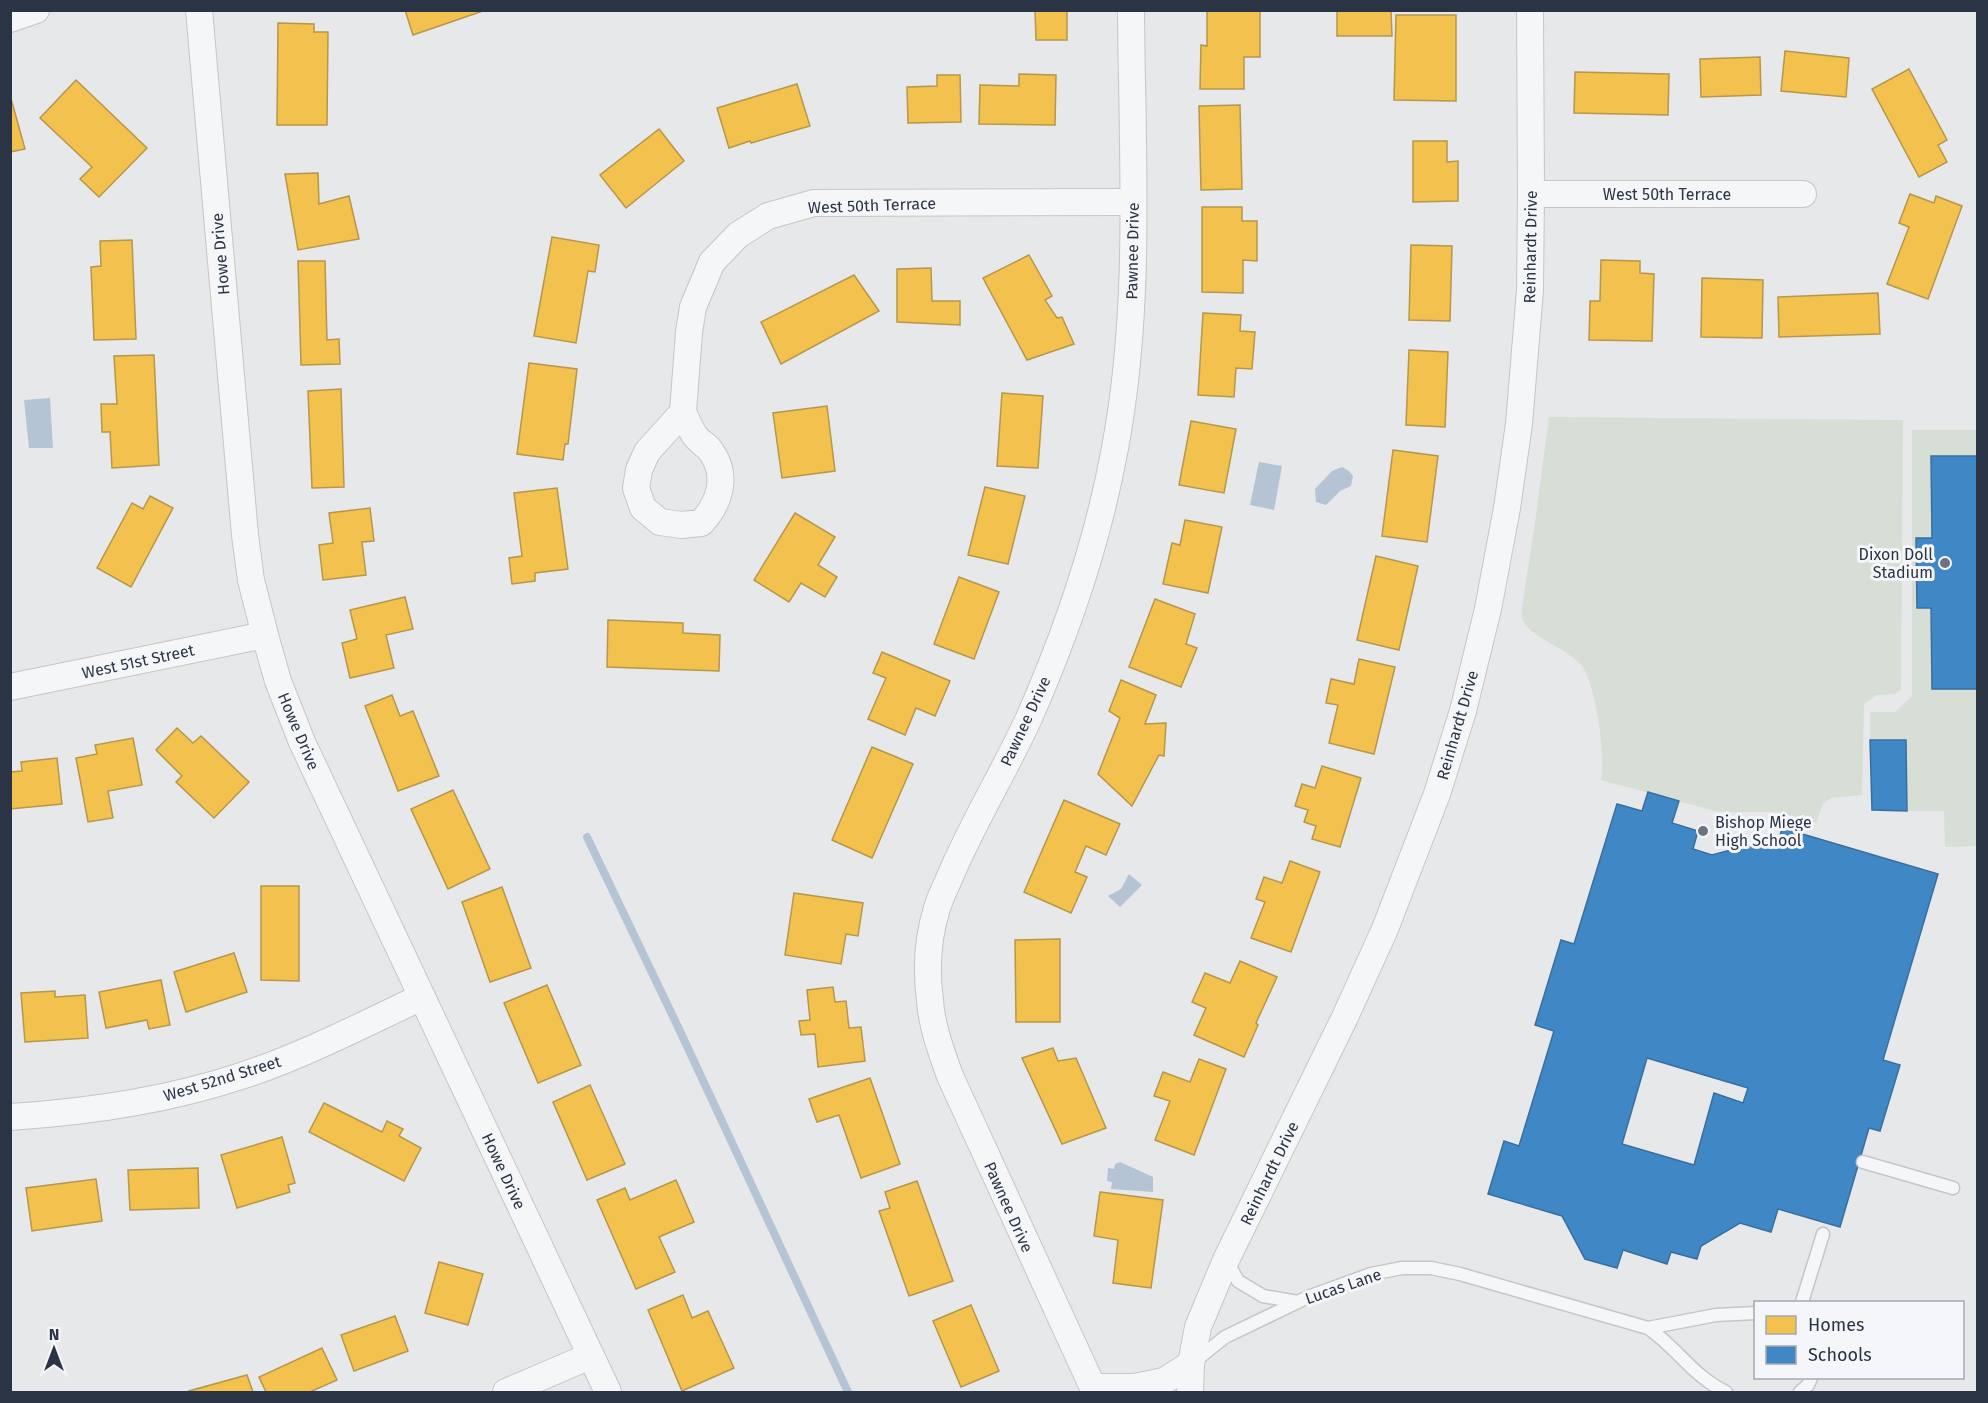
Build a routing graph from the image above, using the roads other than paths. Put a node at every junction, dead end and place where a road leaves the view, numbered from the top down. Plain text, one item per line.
1 (36, 10) edge
2 (199, 10) edge
3 (1131, 10) edge
4 (1530, 10) edge
5 (10, 19) edge
6 (1531, 194) junction
7 (1803, 194) dead end
8 (1133, 202) junction
9 (683, 412) dead end
10 (265, 635) junction
11 (10, 687) edge
12 (422, 998) junction
13 (10, 1117) edge
14 (1863, 1162) dead end
15 (1953, 1188) dead end
16 (1823, 1234) dead end
17 (1226, 1260) junction
18 (1802, 1301) edge
19 (1298, 1302) junction
20 (1754, 1313) edge
21 (1648, 1328) junction
22 (590, 1356) junction
23 (1191, 1364) junction
24 (1810, 1379) edge
25 (1094, 1390) edge
26 (506, 1392) edge
27 (608, 1392) edge
28 (1190, 1392) edge
29 (1726, 1392) edge
30 (1800, 1392) edge

1 - 5 street
2 - 10 street, Howe Drive
3 - 8 street, Pawnee Drive
4 - 6 street, Reinhardt Drive
6 - 7 street, West 50th Terrace
6 - 17 street, Reinhardt Drive
8 - 9 street, West 50th Terrace
8 - 25 street, Pawnee Drive
10 - 11 street, West 51st Street
10 - 12 street, Howe Drive
12 - 13 street, West 52nd Street
12 - 22 street, Howe Drive
14 - 15 lane
16 - 18 lane
17 - 19 lane, Lucas Lane
17 - 23 street, Reinhardt Drive
19 - 21 lane, Lucas Lane
19 - 23 lane, Lucas Lane
20 - 21 lane
21 - 29 lane
22 - 26 street
22 - 27 street, Howe Drive
23 - 25 street
23 - 28 street, Reinhardt Drive
24 - 30 lane

